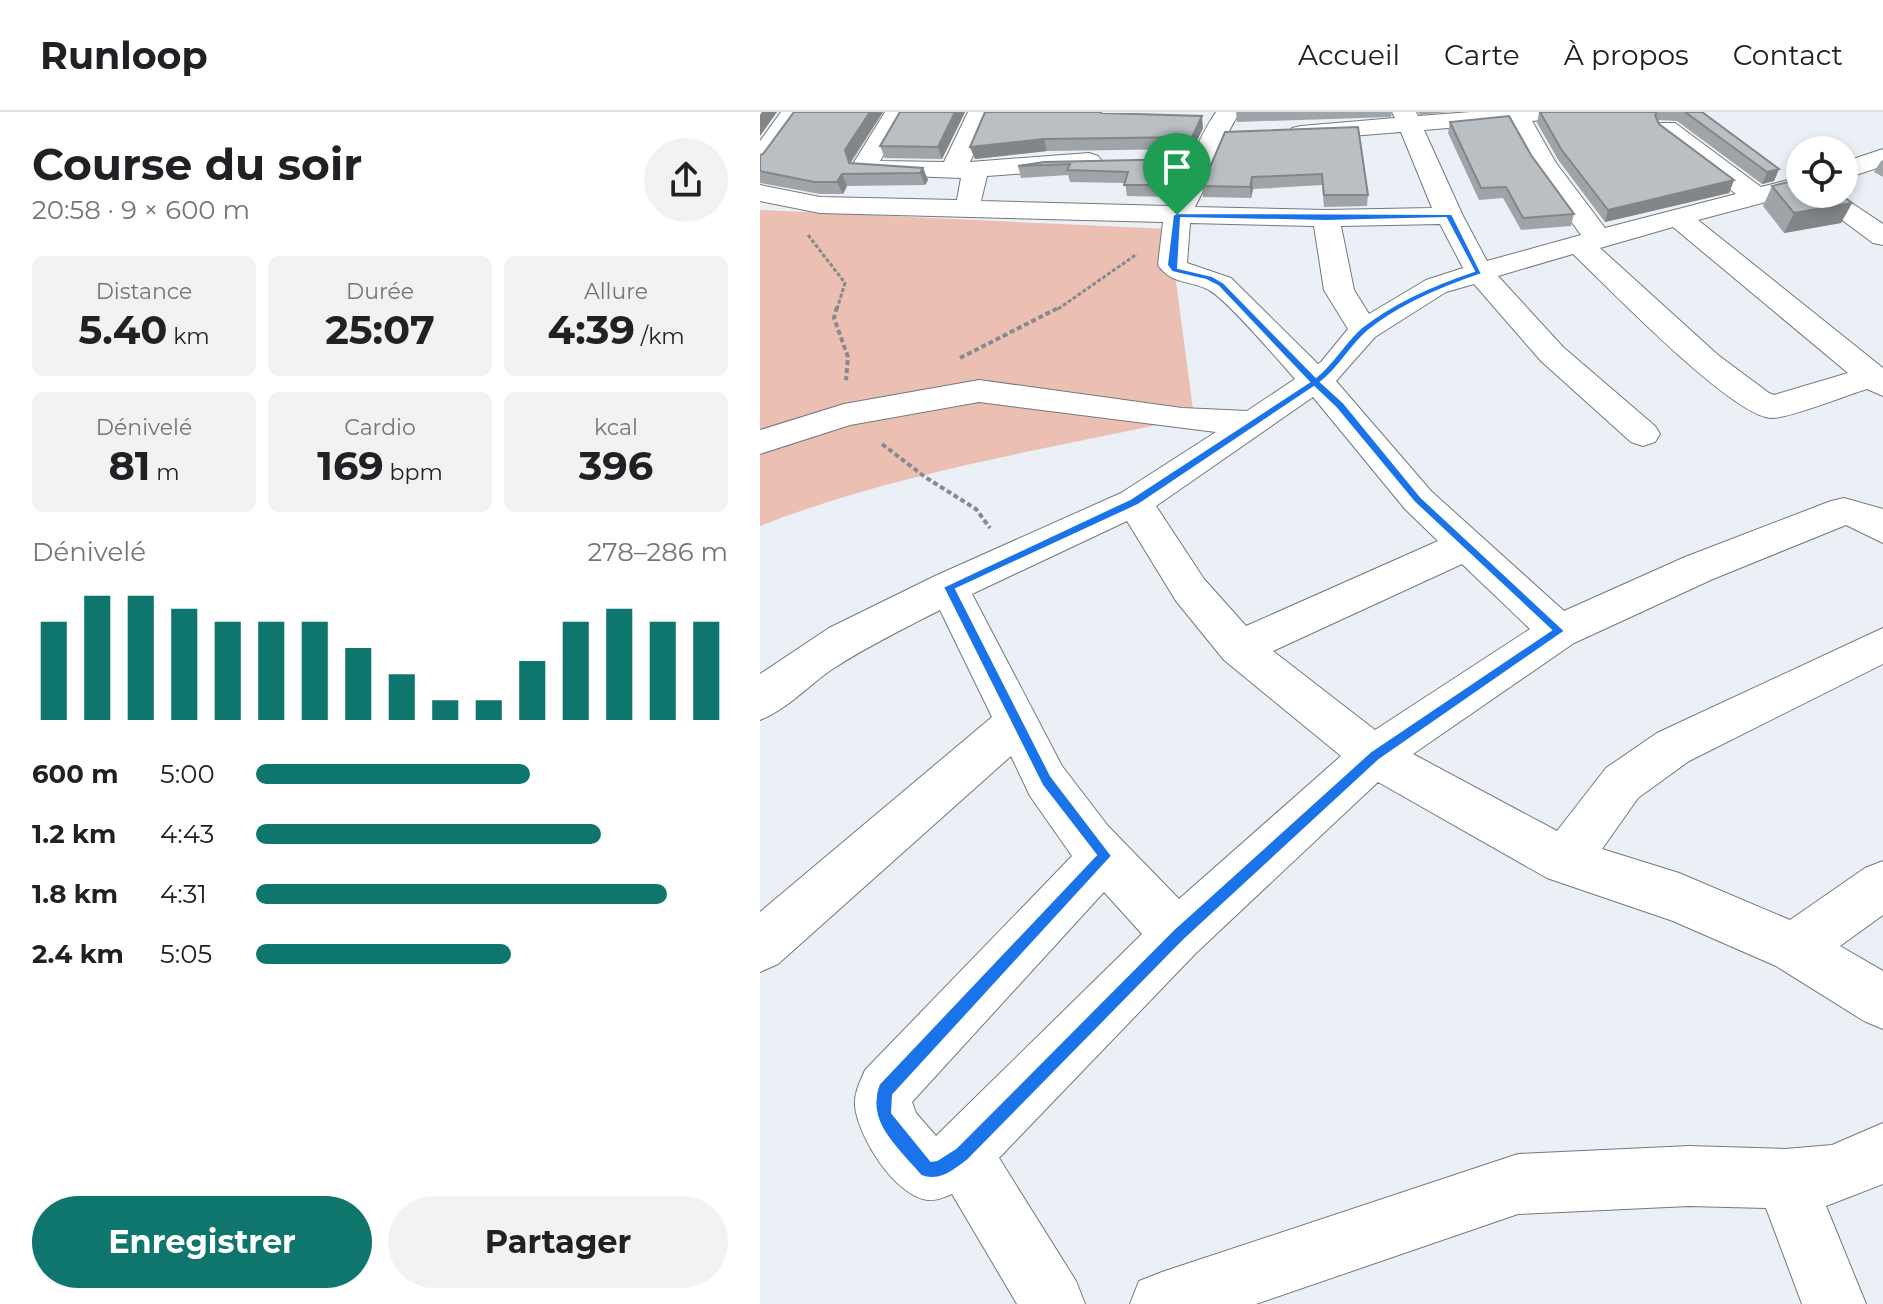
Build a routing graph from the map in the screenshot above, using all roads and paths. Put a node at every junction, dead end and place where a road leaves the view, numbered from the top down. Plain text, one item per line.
1 (793, 112) edge
2 (897, 112) edge
3 (980, 112) edge
4 (1558, 112) edge
5 (1517, 115) edge
6 (1408, 119) edge
7 (1221, 123) edge
8 (1666, 128) edge
9 (1271, 134) edge
10 (1883, 157) edge
11 (760, 158) edge
12 (1205, 159) junction
13 (1174, 160) edge
14 (1110, 161) edge
15 (1858, 166) edge
16 (964, 170) junction
17 (1786, 189) edge
18 (760, 193) edge
19 (1757, 197) junction
20 (967, 208) junction
21 (1841, 208) edge
22 (1449, 216) junction
23 (1677, 217) junction
24 (1326, 218) junction
25 (1175, 222) junction
26 (1883, 237) edge
27 (1589, 242) junction
28 (1479, 272) junction
29 (1364, 330) junction
30 (955, 361) dead end
31 (1878, 380) edge
32 (1315, 382) junction
33 (1252, 423) junction
34 (1643, 434) dead end
35 (760, 442) edge
36 (1134, 502) junction
37 (1883, 529) edge
38 (1466, 545) junction
39 (949, 587) junction
40 (1559, 631) junction
41 (1883, 645) edge
42 (1239, 648) junction
43 (760, 701) edge
44 (1018, 722) junction
45 (1374, 756) junction
46 (1105, 856) junction
47 (1564, 861) junction
48 (1883, 885) edge
49 (1178, 935) junction
50 (760, 946) edge
51 (1794, 948) junction
52 (1883, 1002) edge
53 (1883, 1153) edge
54 (962, 1154) junction
55 (1785, 1179) junction
56 (1053, 1304) edge
57 (1162, 1304) edge
58 (1834, 1304) edge

1 - 11 street
2 - 16 street
3 - 16 street
4 - 5 street
5 - 6 street
5 - 27 street
6 - 9 street
6 - 22 street
7 - 12 street
8 - 19 street
10 - 15 street
12 - 13 street
12 - 25 street
14 - 16 street
16 - 20 street
17 - 19 street
18 - 20 street
19 - 23 street
20 - 25 street
21 - 26 street
22 - 24 street
22 - 28 street
23 - 27 street
23 - 31 street
24 - 25 street
24 - 29 street
25 - 30 path
25 - 32 street
27 - 28 street
27 - 31 street
28 - 29 street
28 - 34 street
29 - 32 street
32 - 33 street
32 - 38 street
33 - 35 street
33 - 36 street
36 - 39 street
36 - 42 street
37 - 40 street
38 - 40 street
38 - 42 street
39 - 43 street
39 - 44 street
40 - 45 street
41 - 47 street
42 - 45 street
44 - 46 street
44 - 50 street
45 - 47 street
45 - 49 street
46 - 49 street
46 - 54 street
47 - 51 street
48 - 51 street
49 - 54 street
51 - 52 street
53 - 55 street
54 - 56 street
55 - 57 street
55 - 58 street

